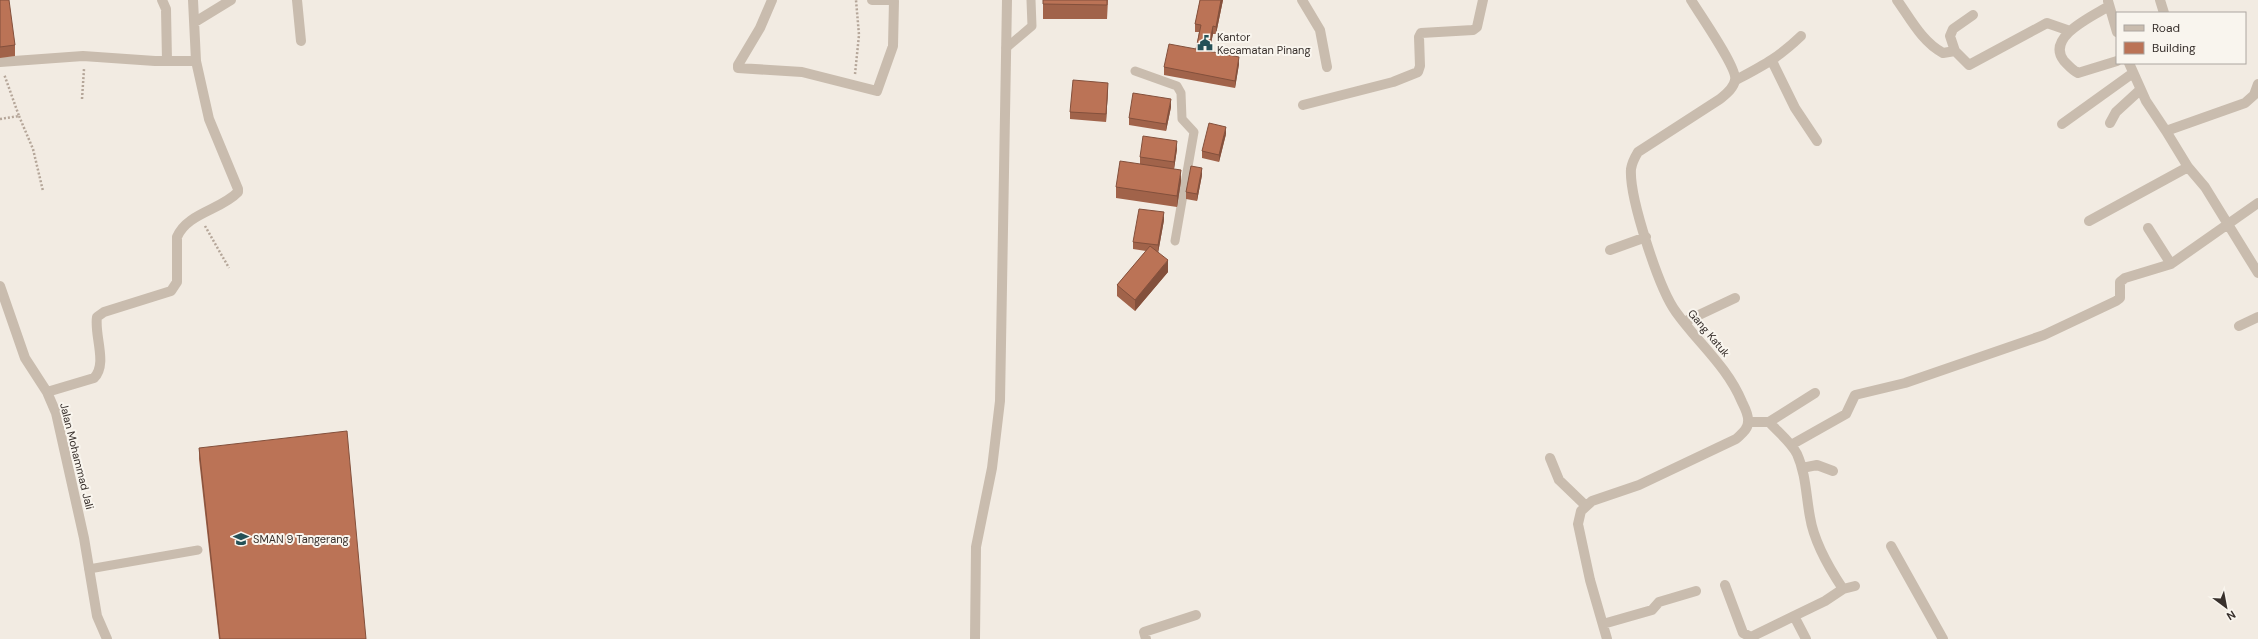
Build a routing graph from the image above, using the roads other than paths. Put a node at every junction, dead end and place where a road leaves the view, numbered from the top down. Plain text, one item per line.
1 (162, 0) edge
2 (193, 0) edge
3 (231, 0) edge
4 (297, 0) edge
5 (772, 0) edge
6 (872, 0) edge
7 (894, 0) edge
8 (1007, 0) edge
9 (1031, 0) edge
10 (1302, 0) edge
11 (1483, 0) edge
12 (1691, 0) edge
13 (1897, 0) edge
14 (2160, 0) edge
15 (2108, 3) edge
16 (2164, 12) edge
17 (1973, 15) dead end
18 (195, 22) junction
19 (2116, 29) edge
20 (2070, 31) junction
21 (1801, 36) dead end
22 (300, 41) dead end
23 (1006, 48) junction
24 (1955, 51) junction
25 (196, 60) junction
26 (167, 61) junction
27 (1772, 61) junction
28 (2116, 61) edge
29 (2129, 64) edge
30 (1, 67) edge
31 (1326, 67) dead end
32 (1135, 71) dead end
33 (2133, 73) junction
34 (1736, 80) junction
35 (2258, 84) edge
36 (2140, 90) junction
37 (1303, 104) dead end
38 (2110, 122) dead end
39 (2062, 124) dead end
40 (2166, 131) junction
41 (1817, 141) dead end
42 (2188, 167) junction
43 (2258, 203) edge
44 (2089, 221) dead end
45 (2228, 224) junction
46 (2148, 228) dead end
47 (1646, 237) junction
48 (1175, 241) dead end
49 (1610, 250) dead end
50 (2171, 264) junction
51 (2258, 273) edge
52 (0, 286) edge
53 (1735, 298) dead end
54 (2258, 317) edge
55 (1684, 322) junction
56 (2239, 326) dead end
57 (47, 392) junction
58 (1815, 393) dead end
59 (1748, 422) junction
60 (1769, 422) junction
61 (1791, 445) junction
62 (1550, 458) dead end
63 (1802, 468) junction
64 (1833, 470) dead end
65 (1585, 505) junction
66 (1891, 546) dead end
67 (198, 550) dead end
68 (89, 569) junction
69 (1725, 585) dead end
70 (1855, 586) dead end
71 (1843, 589) junction
72 (1696, 591) dead end
73 (1196, 615) dead end
74 (1794, 616) junction
75 (1602, 624) junction
76 (107, 639) edge
77 (975, 639) edge
78 (1146, 639) edge
79 (1606, 639) edge
80 (1806, 639) edge
81 (1943, 639) edge

1 - 26 street
2 - 18 street
3 - 18 street
4 - 22 street
5 - 7 street
6 - 7 street
8 - 23 street
9 - 23 lane
10 - 31 street
11 - 37 street
12 - 34 street
13 - 24 street
14 - 16 street
15 - 19 street
15 - 20 street
17 - 24 street
18 - 25 street
20 - 24 street
20 - 28 street
21 - 27 street
23 - 77 street
25 - 26 street
25 - 57 street
26 - 30 street
27 - 34 street
27 - 41 street
29 - 33 street
32 - 48 lane
33 - 36 street
33 - 39 street
34 - 47 street, Gang Katuk
35 - 40 street
36 - 38 street
36 - 40 street
40 - 42 street
42 - 44 street
42 - 45 street
43 - 45 street
45 - 50 street
45 - 51 street
46 - 50 street
47 - 49 street
47 - 55 street, Gang Katuk
50 - 61 street
52 - 57 street, Jalan Mohammad Jali
53 - 55 street
54 - 56 street
55 - 59 street, Gang Katuk
57 - 68 street, Jalan Mohammad Jali
58 - 60 street
59 - 60 street
59 - 65 street
60 - 61 street
61 - 63 street
62 - 65 street
63 - 64 street
63 - 71 street
65 - 75 street
66 - 81 street
67 - 68 lane
68 - 76 street, Jalan Mohammad Jali
69 - 74 street
70 - 71 street
71 - 74 street
72 - 75 street
73 - 78 street
74 - 80 street
75 - 79 street

